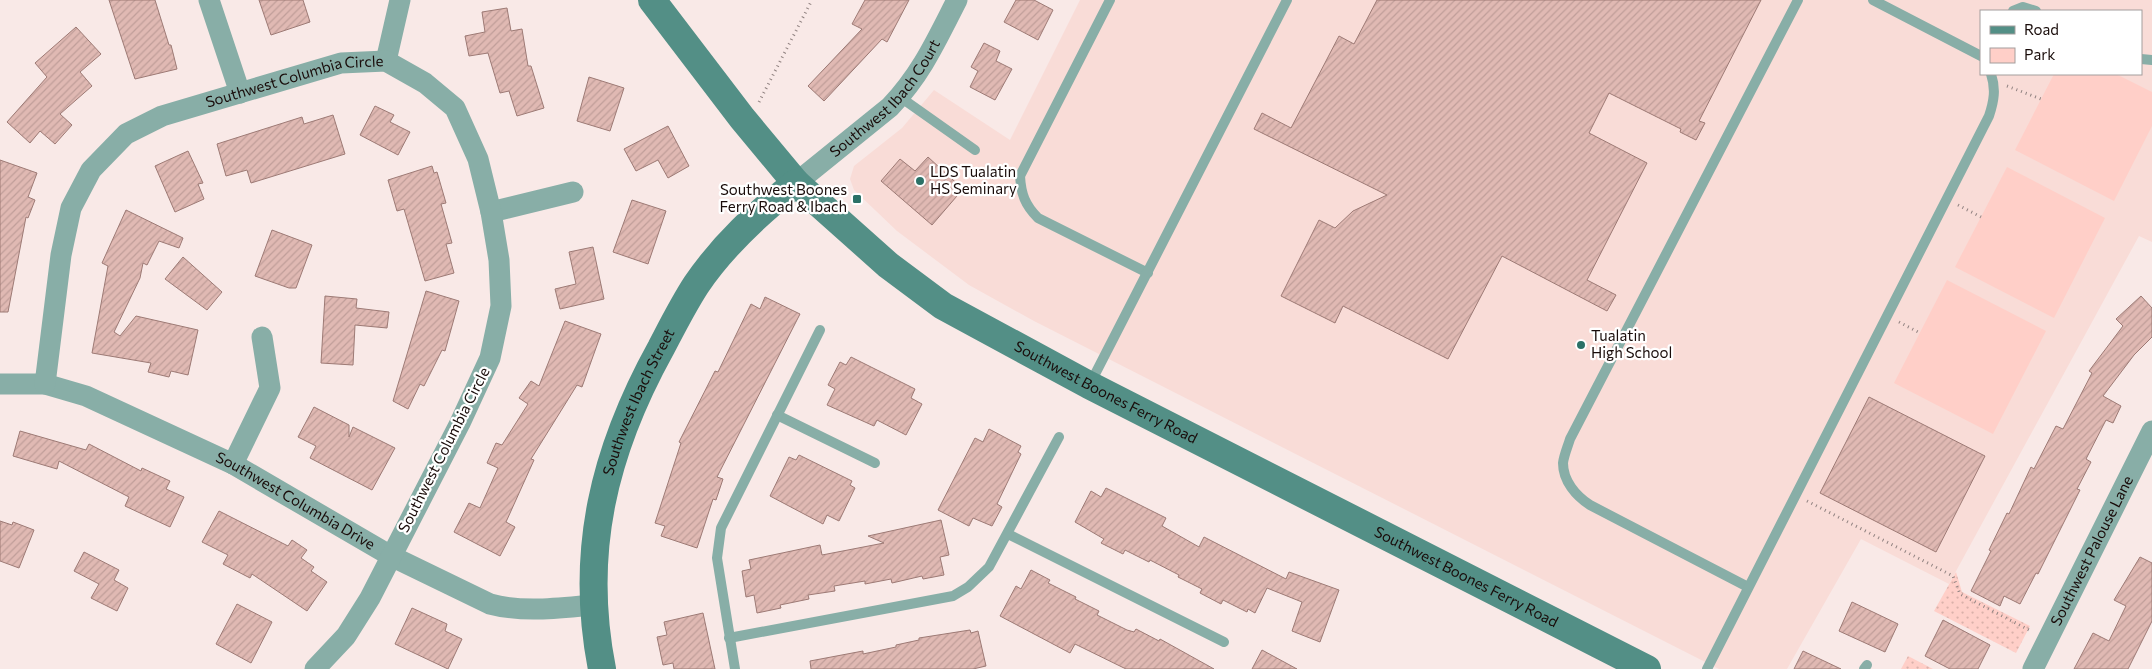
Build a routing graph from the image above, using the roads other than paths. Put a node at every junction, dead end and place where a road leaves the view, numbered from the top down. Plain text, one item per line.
1 (209, 0) edge
2 (400, 0) edge
3 (652, 0) edge
4 (956, 0) edge
5 (1110, 0) edge
6 (1287, 0) edge
7 (1798, 0) edge
8 (1873, 0) edge
9 (2016, 10) edge
10 (2033, 10) edge
11 (1980, 55) edge
12 (386, 61) junction
13 (1990, 75) edge
14 (240, 94) junction
15 (900, 97) junction
16 (975, 150) dead end
17 (796, 183) junction
18 (573, 192) dead end
19 (492, 212) junction
20 (1148, 274) junction
21 (820, 330) dead end
22 (262, 337) dead end
23 (0, 384) edge
24 (45, 384) junction
25 (1089, 386) junction
26 (777, 415) junction
27 (2152, 431) edge
28 (1059, 436) dead end
29 (875, 463) dead end
30 (233, 464) junction
31 (1008, 534) junction
32 (391, 556) junction
33 (1748, 587) junction
34 (593, 605) junction
35 (729, 638) junction
36 (1224, 642) dead end
37 (315, 669) edge
38 (602, 669) edge
39 (734, 669) edge
40 (1647, 669) edge
41 (1706, 669) edge
42 (2033, 669) edge

1 - 14 street
2 - 12 street
3 - 17 main road, Southwest Boones Ferry Road
4 - 15 street, Southwest Ibach Court
5 - 20 lane
6 - 20 lane
7 - 33 lane
8 - 11 lane
9 - 10 lane
12 - 14 street, Southwest Columbia Circle
12 - 19 street, Southwest Columbia Circle
13 - 33 lane
14 - 24 street, Southwest Columbia Circle
15 - 16 lane
15 - 17 street, Southwest Ibach Court
17 - 25 main road, Southwest Boones Ferry Road
17 - 34 main road, Southwest Ibach Street
18 - 19 street
19 - 32 street, Southwest Columbia Circle
20 - 25 lane
21 - 26 lane
22 - 30 street
23 - 24 street, Southwest Columbia Drive
24 - 30 street, Southwest Columbia Drive
25 - 40 main road, Southwest Boones Ferry Road
26 - 29 lane
26 - 35 lane
27 - 42 street, Southwest Palouse Lane
28 - 31 lane
30 - 32 street, Southwest Columbia Drive
31 - 35 lane
31 - 36 lane
32 - 34 street, Southwest Columbia Drive
32 - 37 street, Southwest Columbia Circle
33 - 41 lane
34 - 38 main road, Southwest Ibach Street
35 - 39 lane

